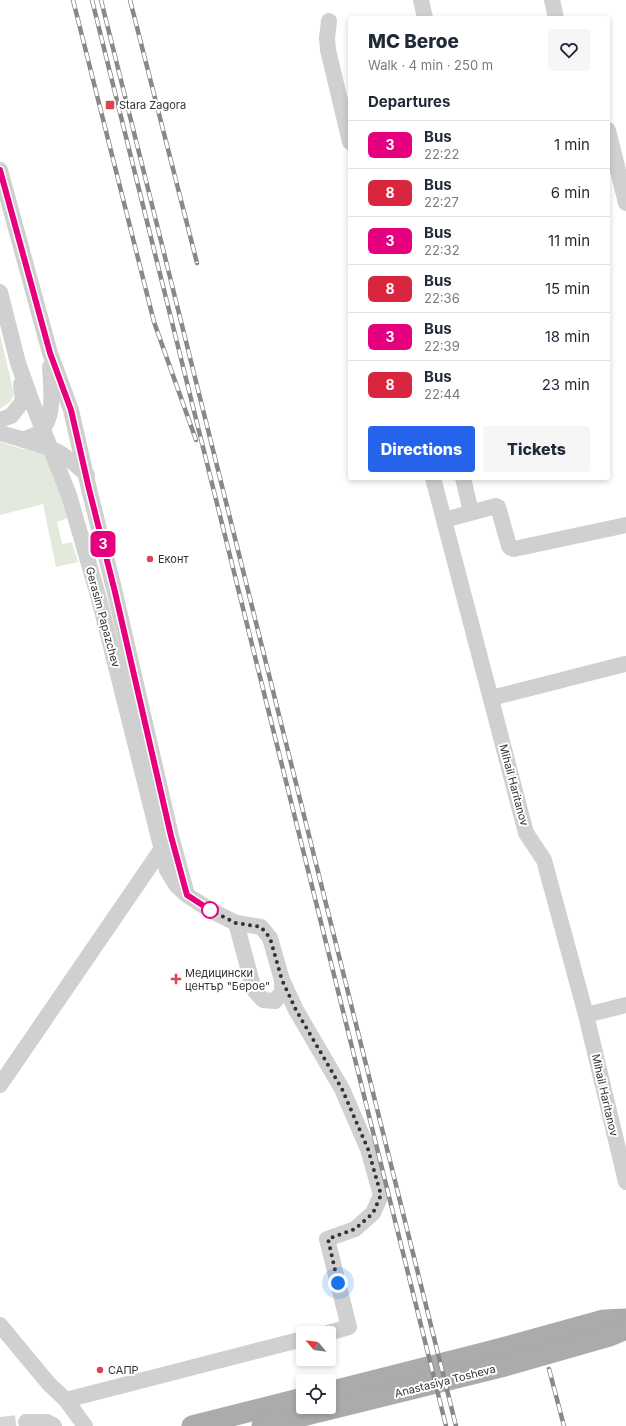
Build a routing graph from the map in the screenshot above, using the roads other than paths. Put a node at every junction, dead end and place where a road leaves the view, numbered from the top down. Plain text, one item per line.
1 (421, 0) edge
2 (552, 0) edge
3 (425, 16) edge
4 (556, 16) edge
5 (329, 21) dead end
6 (348, 134) edge
7 (610, 138) edge
8 (0, 170) edge
9 (626, 202) edge
10 (0, 292) edge
11 (50, 353) junction
12 (18, 363) junction
13 (0, 420) edge
14 (43, 429) junction
15 (0, 433) edge
16 (23, 440) junction
17 (51, 449) junction
18 (86, 475) junction
19 (434, 480) edge
20 (464, 480) edge
21 (471, 512) junction
22 (444, 520) junction
23 (626, 525) edge
24 (115, 592) junction
25 (99, 599) junction
26 (625, 664) edge
27 (491, 698) junction
28 (167, 842) junction
29 (236, 923) junction
30 (282, 980) junction
31 (626, 1005) edge
32 (586, 1015) junction
33 (0, 1085) edge
34 (626, 1182) edge
35 (626, 1319) edge
36 (0, 1325) edge
37 (626, 1329) edge
38 (336, 1331) edge
39 (296, 1342) edge
40 (336, 1390) edge
41 (66, 1400) junction
42 (296, 1400) edge
43 (26, 1422) dead end
44 (54, 1426) edge
45 (85, 1426) edge
46 (192, 1426) edge
47 (262, 1426) edge

1 - 3 street
2 - 4 street
5 - 6 street
7 - 9 street
8 - 11 street, Gerasim Papazchev
10 - 12 street, Gerasim Papazchev
11 - 14 street
11 - 18 street, Gerasim Papazchev
12 - 13 street
12 - 14 street, Gerasim Papazchev
14 - 16 street
14 - 17 street, Gerasim Papazchev
15 - 16 street
16 - 17 street
17 - 18 street
17 - 25 street, Gerasim Papazchev
18 - 24 street, Gerasim Papazchev
19 - 22 street, Mihail Haritanov
20 - 21 street
21 - 22 street
21 - 23 street
22 - 27 street, Mihail Haritanov
24 - 25 street
24 - 28 street, Gerasim Papazchev
25 - 28 street, Gerasim Papazchev
26 - 27 street
27 - 32 street, Mihail Haritanov
28 - 29 street, Gerasim Papazchev
28 - 33 street
29 - 30 street, Gerasim Papazchev
29 - 30 street
30 - 38 street, Gerasim Papazchev
31 - 32 street
32 - 34 street, Mihail Haritanov
35 - 40 main road, Anastasiya Tosheva
36 - 41 street
37 - 47 main road, Anastasiya Tosheva
39 - 41 street
41 - 45 street
42 - 46 main road
43 - 44 street

